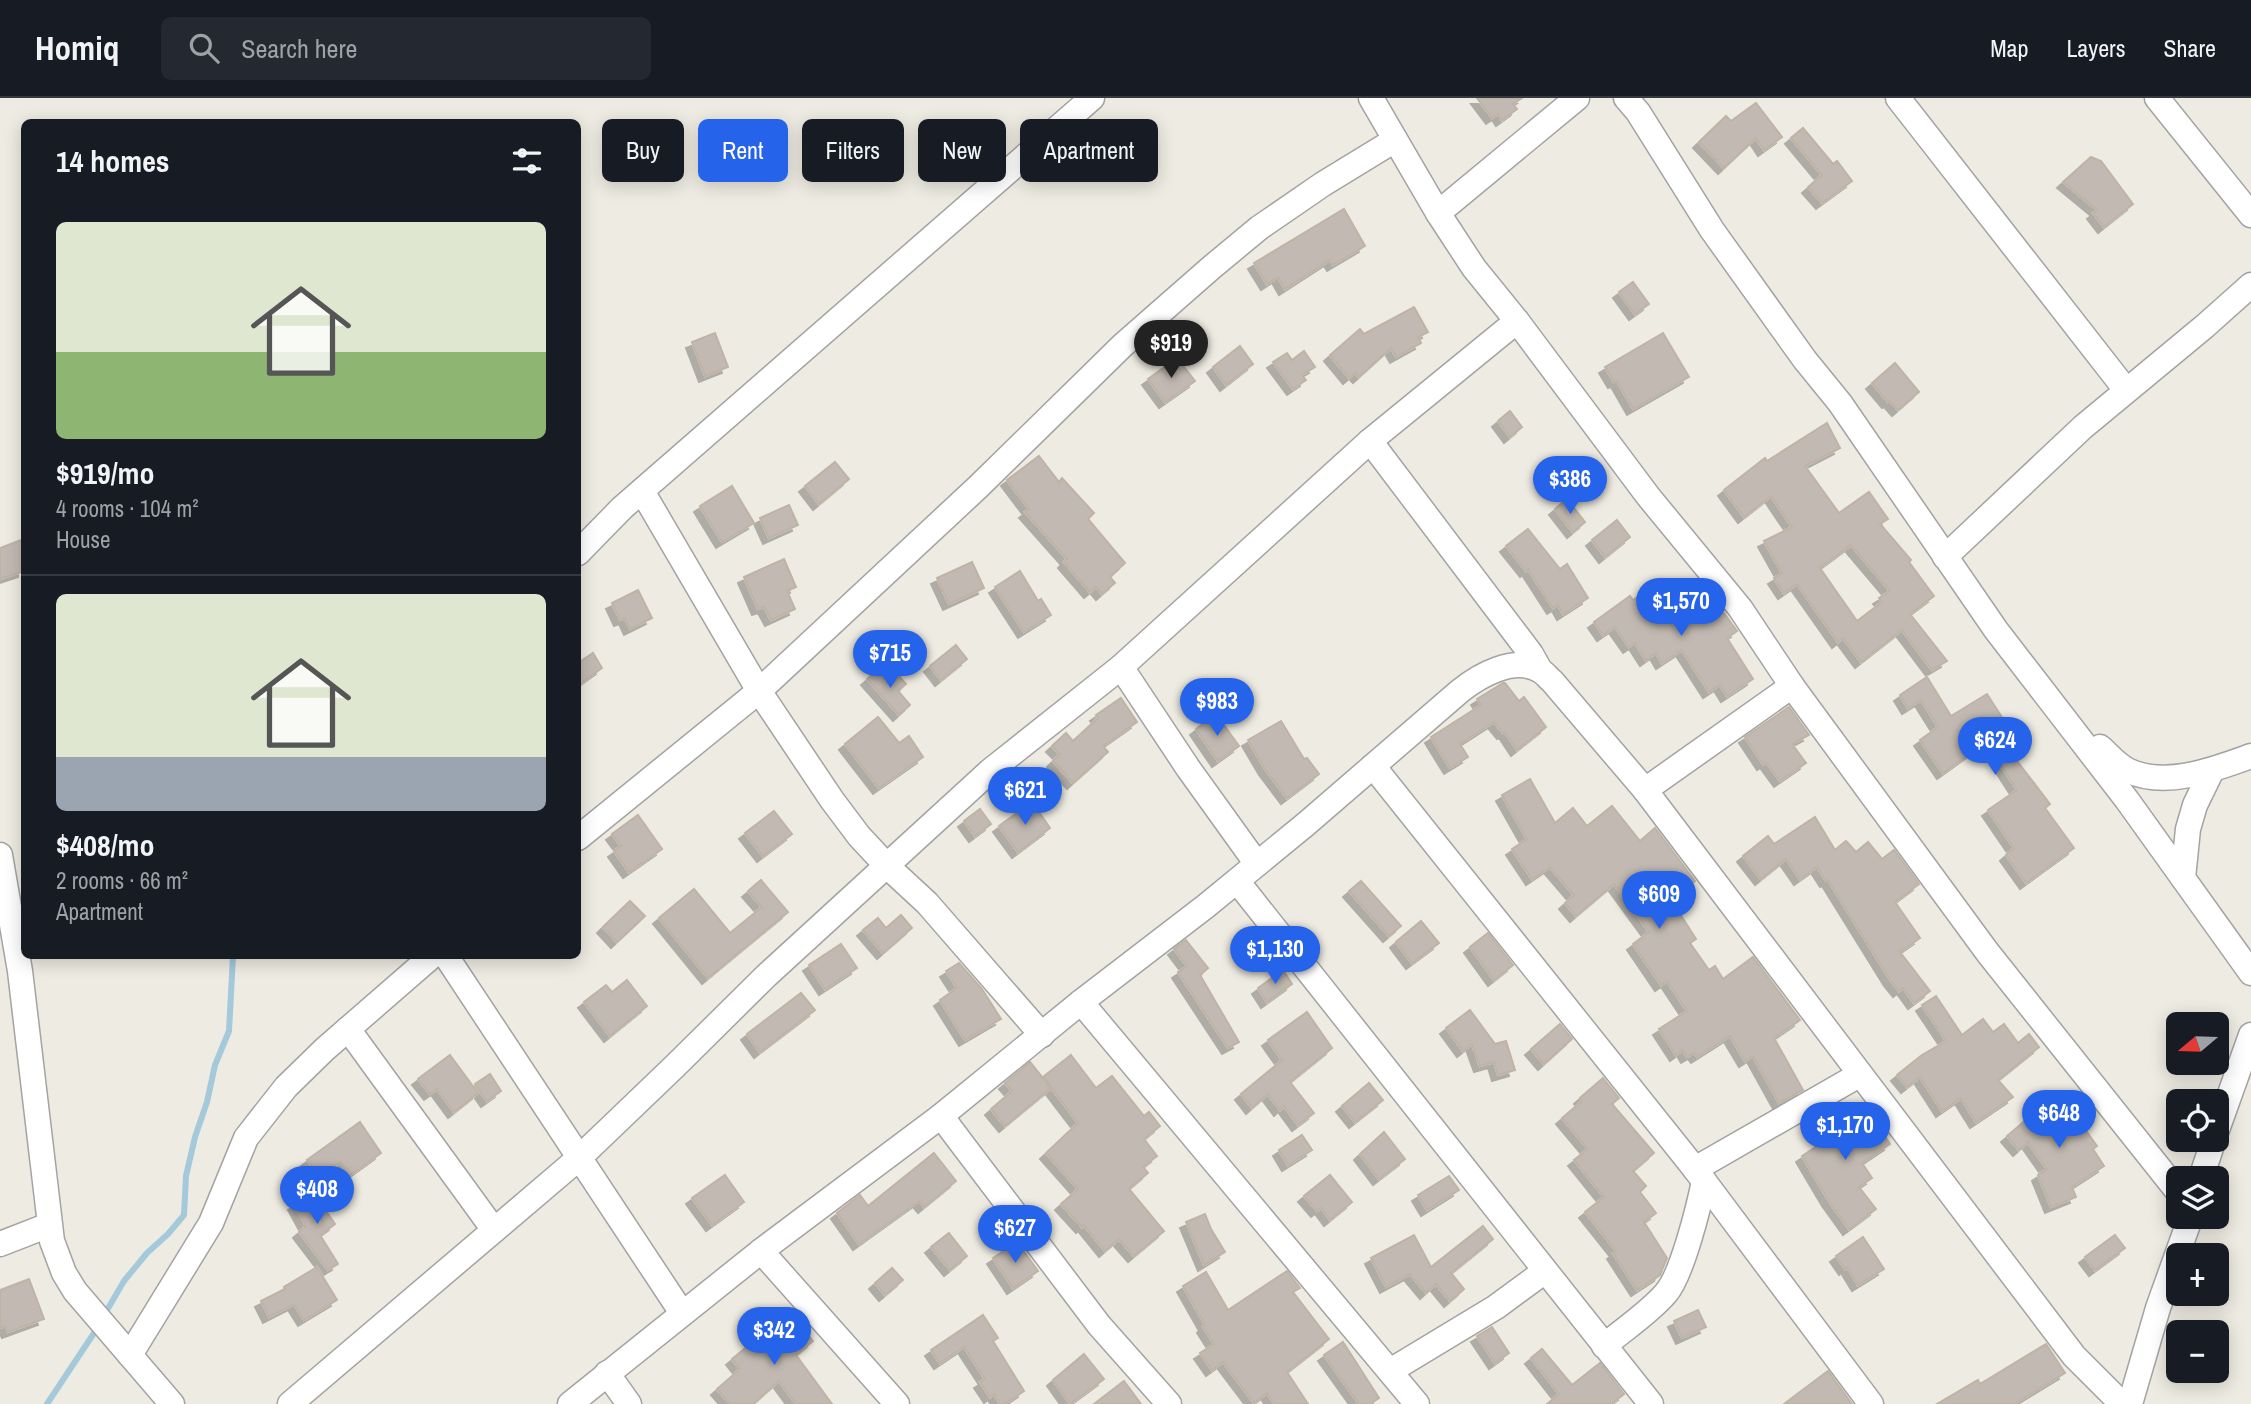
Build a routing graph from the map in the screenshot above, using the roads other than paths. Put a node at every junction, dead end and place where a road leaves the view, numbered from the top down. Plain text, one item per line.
1 (1092, 98) edge
2 (1371, 98) edge
3 (1577, 98) edge
4 (1626, 98) edge
5 (1899, 98) edge
6 (2157, 98) edge
7 (1395, 140) junction
8 (1438, 213) junction
9 (2251, 215) edge
10 (2251, 285) edge
11 (1517, 321) junction
12 (2126, 390) junction
13 (1370, 441) junction
14 (642, 491) junction
15 (581, 550) edge
16 (1945, 557) junction
17 (1121, 667) junction
18 (1540, 670) junction
19 (1792, 686) junction
20 (759, 691) junction
21 (2064, 717) junction
22 (2251, 756) edge
23 (1373, 766) junction
24 (2212, 770) junction
25 (1645, 790) junction
26 (581, 836) edge
27 (0, 855) edge
28 (1257, 864) junction
29 (887, 866) junction
30 (2183, 878) junction
31 (1237, 881) junction
32 (429, 959) edge
33 (448, 959) edge
34 (2251, 973) edge
35 (1081, 1002) junction
36 (348, 1029) junction
37 (1042, 1035) junction
38 (2251, 1035) edge
39 (1859, 1075) junction
40 (2229, 1096) edge
41 (941, 1116) junction
42 (579, 1158) junction
43 (1700, 1175) junction
44 (2166, 1177) edge
45 (50, 1225) junction
46 (2186, 1229) edge
47 (494, 1230) junction
48 (0, 1244) edge
49 (761, 1251) junction
50 (1545, 1271) junction
51 (682, 1312) junction
52 (1604, 1346) junction
53 (130, 1355) junction
54 (1390, 1371) junction
55 (607, 1373) junction
56 (172, 1404) edge
57 (290, 1404) edge
58 (570, 1404) edge
59 (629, 1404) edge
60 (897, 1404) edge
61 (1169, 1404) edge
62 (1417, 1404) edge
63 (1651, 1404) edge
64 (1871, 1404) edge
65 (2122, 1404) edge
66 (2130, 1404) edge

1 - 14 street
2 - 7 street
3 - 8 street
4 - 16 street
5 - 12 street
6 - 9 street
7 - 8 street
7 - 20 street
8 - 11 street
10 - 12 street
11 - 13 street
11 - 19 street
12 - 16 street
13 - 17 street
13 - 18 street
14 - 15 street
14 - 20 street
16 - 21 street
17 - 28 street
17 - 29 street
18 - 23 street
18 - 25 street
19 - 25 street
19 - 44 street
20 - 26 street
20 - 29 street
21 - 24 street
21 - 30 street
22 - 24 street
23 - 28 street
23 - 43 street
24 - 30 street
25 - 39 street
27 - 45 street
28 - 31 street
29 - 37 street
29 - 42 street
30 - 34 street
31 - 35 street
31 - 50 street
32 - 36 street
33 - 42 street
35 - 37 street
35 - 54 street
36 - 47 street
36 - 53 street
37 - 41 street
38 - 40 street
39 - 43 street
39 - 65 street
41 - 49 street
41 - 61 street
42 - 47 street
42 - 51 street
43 - 52 street
43 - 64 street
45 - 48 street
45 - 53 street
46 - 66 street
47 - 57 street
49 - 51 street
49 - 60 street
50 - 52 street
50 - 54 street
51 - 55 street
52 - 63 street
53 - 56 street
54 - 62 street
55 - 58 street
55 - 59 street

